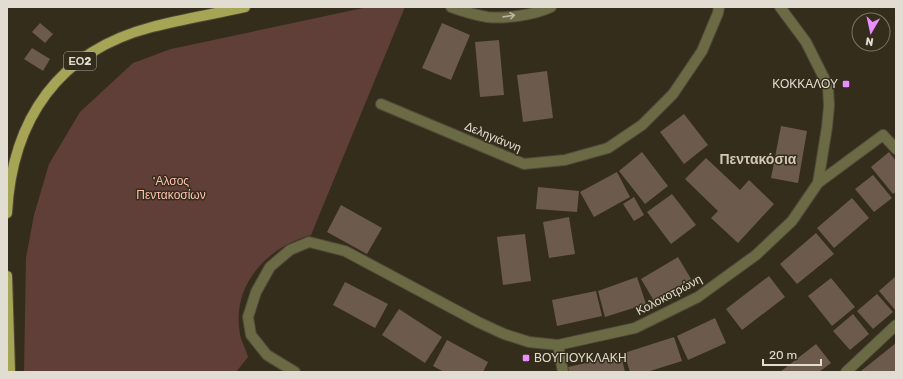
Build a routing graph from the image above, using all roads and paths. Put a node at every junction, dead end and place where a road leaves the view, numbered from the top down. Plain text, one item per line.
1 (245, 7) edge
2 (451, 7) edge
3 (551, 7) edge
4 (719, 7) edge
5 (780, 7) edge
6 (470, 10) edge
7 (381, 104) dead end
8 (896, 149) edge
9 (818, 183) junction
10 (7, 213) edge
11 (7, 276) edge
12 (896, 325) edge
13 (558, 345) junction
14 (10, 372) edge
15 (295, 372) edge
16 (563, 372) edge
17 (846, 372) edge

1 - 10 main road, ΕΟ2
2 - 6 street
6 -> 3 street
4 - 7 street, Δεληγιάννη
5 - 9 street, Κολοκοτρώνη
8 - 9 street
9 - 13 street, Κολοκοτρώνη
11 - 14 main road
12 - 17 street
13 - 15 street, Κολοκοτρώνη
13 - 16 street

